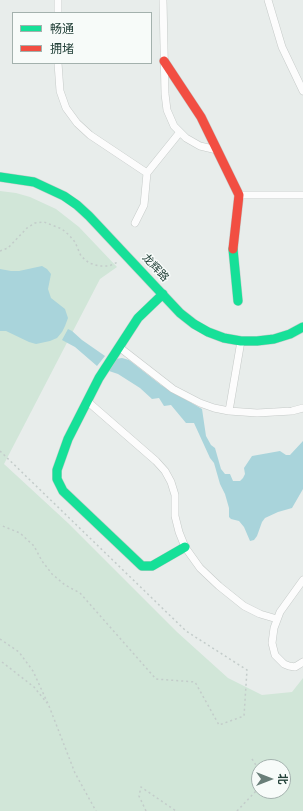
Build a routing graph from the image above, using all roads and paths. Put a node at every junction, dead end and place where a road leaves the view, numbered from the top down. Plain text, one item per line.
1 (58, 0) edge
2 (163, 0) edge
3 (268, 0) edge
4 (58, 12) edge
5 (164, 61) junction
6 (58, 64) edge
7 (303, 91) edge
8 (180, 132) junction
9 (217, 150) junction
10 (147, 173) junction
11 (0, 176) edge
12 (238, 195) junction
13 (303, 195) edge
14 (135, 223) dead end
15 (0, 251) edge
16 (125, 254) junction
17 (163, 294) junction
18 (238, 301) dead end
19 (303, 327) edge
20 (241, 341) junction
21 (119, 347) junction
22 (88, 401) junction
23 (303, 408) edge
24 (229, 411) junction
25 (0, 451) edge
26 (0, 525) edge
27 (185, 547) junction
28 (303, 580) edge
29 (277, 619) junction
30 (0, 638) edge
31 (2, 662) dead end
32 (303, 662) edge
33 (49, 706) junction
34 (251, 796) edge
35 (96, 811) edge
36 (146, 811) edge
37 (176, 811) edge
38 (237, 811) edge

1 - 4 street
2 - 5 street
3 - 7 street
5 - 8 street
5 - 9 street
6 - 10 street
8 - 9 street
8 - 10 street
9 - 12 street
10 - 14 street
11 - 16 street, 龙辉路
12 - 13 street
12 - 18 street
15 - 16 path
16 - 17 street, 龙辉路
17 - 20 street, 龙辉路
17 - 21 street
19 - 20 street, 龙辉路
20 - 24 street
21 - 22 street
21 - 24 street
22 - 27 street
22 - 27 street
23 - 24 street
25 - 26 path
27 - 29 street
28 - 29 street
29 - 32 street
30 - 33 path
31 - 33 path
33 - 35 path
34 - 38 path
36 - 37 path

